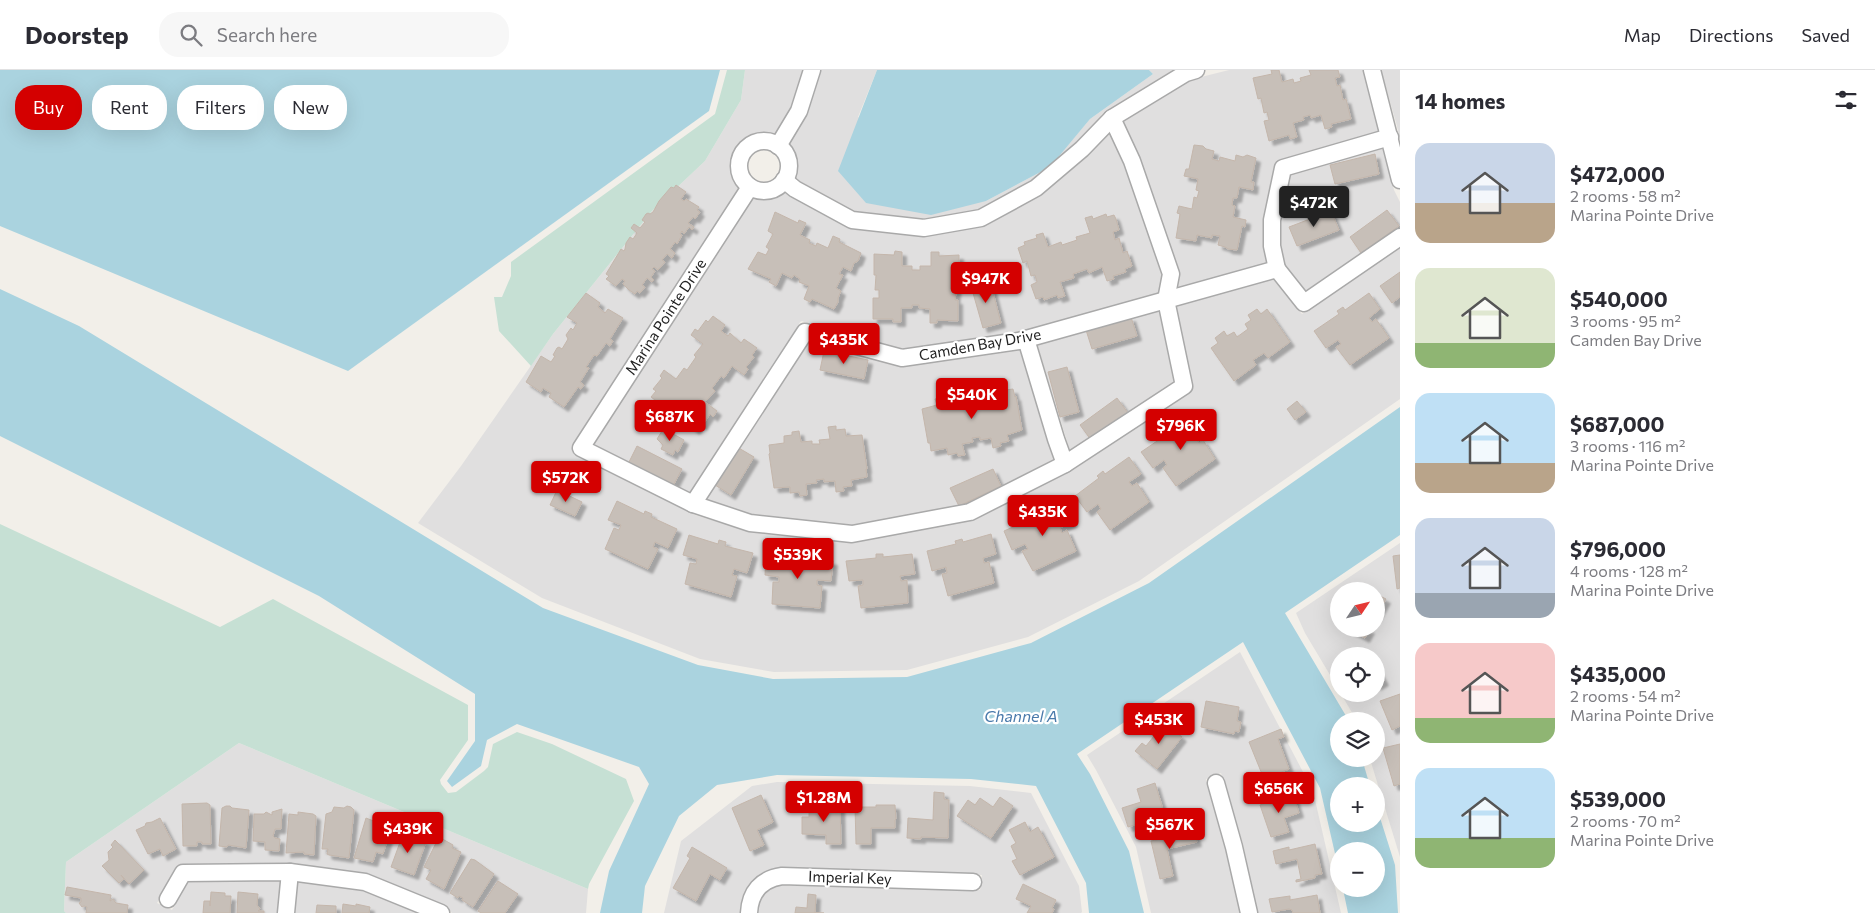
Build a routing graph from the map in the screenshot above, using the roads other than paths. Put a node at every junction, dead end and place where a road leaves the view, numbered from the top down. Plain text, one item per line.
1 (812, 70) edge
2 (1196, 70) edge
3 (1372, 70) edge
4 (1112, 118) junction
5 (1390, 137) junction
6 (778, 146) junction
7 (784, 180) junction
8 (1400, 180) edge
9 (750, 187) junction
10 (1400, 237) edge
11 (1277, 270) junction
12 (1166, 300) junction
13 (1026, 339) junction
14 (1065, 464) junction
15 (693, 504) junction
16 (1216, 783) dead end
17 (290, 872) junction
18 (973, 882) dead end
19 (168, 899) dead end
20 (286, 913) edge
21 (441, 913) edge
22 (749, 913) edge
23 (1248, 913) edge

1 - 6 street
2 - 4 street
3 - 5 street
4 - 7 street
4 - 12 street
5 - 8 street
5 - 11 street
6 - 7 street
6 - 9 street
7 - 9 street
9 - 15 street, Marina Pointe Drive
10 - 11 street
11 - 12 street
12 - 13 street, Camden Bay Drive
12 - 14 street, Marina Pointe Drive
13 - 14 street
13 - 15 street, Camden Bay Drive
14 - 15 street, Marina Pointe Drive
16 - 23 street
17 - 19 street
17 - 20 street
17 - 21 street
18 - 22 street, Imperial Key

